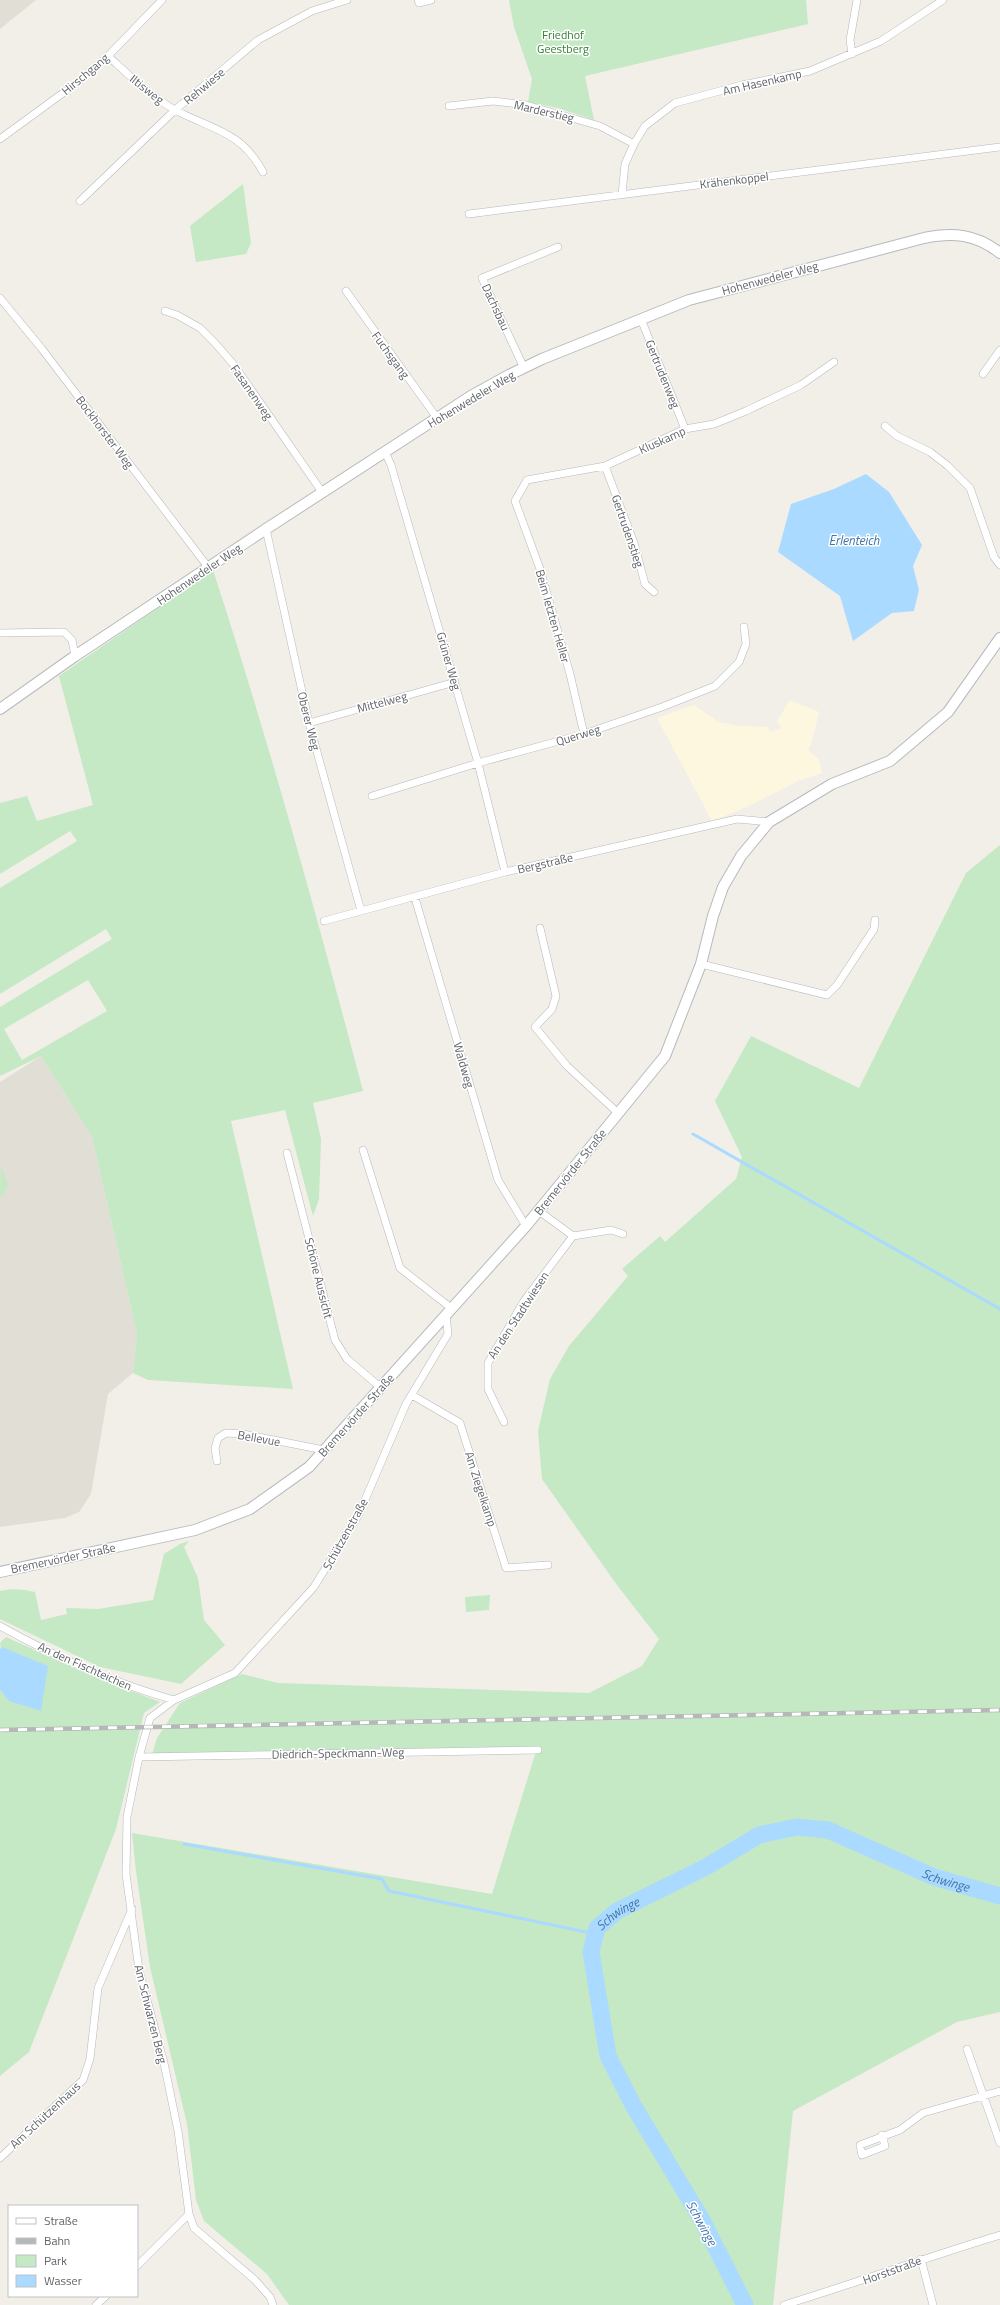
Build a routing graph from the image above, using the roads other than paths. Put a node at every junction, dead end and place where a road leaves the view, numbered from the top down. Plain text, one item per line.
1 (162, 0) edge
2 (347, 0) edge
3 (418, 0) edge
4 (431, 0) edge
5 (857, 0) edge
6 (943, 0) edge
7 (852, 54) junction
8 (108, 56) junction
9 (448, 106) dead end
10 (176, 110) junction
11 (0, 139) edge
12 (634, 144) junction
13 (1000, 147) edge
14 (263, 172) dead end
15 (622, 194) junction
16 (80, 201) dead end
17 (469, 214) dead end
18 (558, 247) dead end
19 (1000, 254) edge
20 (346, 291) dead end
21 (0, 298) edge
22 (165, 311) dead end
23 (641, 318) junction
24 (1000, 350) edge
25 (834, 362) dead end
26 (524, 368) junction
27 (983, 374) dead end
28 (437, 418) junction
29 (885, 426) dead end
30 (685, 429) junction
31 (385, 452) junction
32 (605, 466) junction
33 (322, 492) junction
34 (515, 500) joint
35 (266, 529) junction
36 (1000, 565) edge
37 (208, 567) junction
38 (654, 592) dead end
39 (744, 627) dead end
40 (0, 633) edge
41 (1000, 638) edge
42 (76, 656) junction
43 (455, 682) junction
44 (0, 709) edge
45 (309, 722) junction
46 (584, 734) junction
47 (478, 763) junction
48 (372, 796) dead end
49 (769, 822) junction
50 (505, 872) junction
51 (415, 898) junction
52 (361, 911) junction
53 (876, 920) dead end
54 (324, 921) dead end
55 (540, 928) dead end
56 (701, 964) junction
57 (618, 1113) junction
58 (363, 1150) dead end
59 (287, 1152) dead end
60 (539, 1211) junction
61 (526, 1226) junction
62 (623, 1234) dead end
63 (573, 1236) junction
64 (448, 1311) junction
65 (380, 1388) junction
66 (412, 1395) junction
67 (504, 1422) dead end
68 (324, 1450) junction
69 (217, 1461) dead end
70 (548, 1565) dead end
71 (0, 1572) edge
72 (0, 1626) edge
73 (174, 1700) junction
74 (538, 1750) dead end
75 (139, 1757) junction
76 (132, 1909) junction
77 (967, 2049) dead end
78 (1000, 2090) edge
79 (982, 2094) junction
80 (882, 2135) dead end
81 (1000, 2143) edge
82 (0, 2158) edge
83 (189, 2214) junction
84 (1000, 2235) edge
85 (921, 2259) junction
86 (138, 2265) edge
87 (105, 2297) edge
88 (96, 2305) edge
89 (272, 2305) edge
90 (784, 2305) edge
91 (933, 2305) edge

1 - 8 street, Hirschgang
2 - 10 street, Rehwiese
3 - 4 street
5 - 7 street
6 - 7 street, Am Hasenkamp
7 - 12 street, Am Hasenkamp
8 - 10 street, Iltisweg
8 - 11 street, Hirschgang
9 - 12 street, Marderstieg
10 - 14 street, Iltisweg
10 - 16 street, Rehwiese
12 - 15 street, Am Hasenkamp
13 - 15 street, Krähenkoppel
15 - 17 street, Krähenkoppel
18 - 26 street, Dachsbau
19 - 23 main road, Hohenwedeler Weg
20 - 28 street, Fuchsgang
21 - 37 street, Bockhorster Weg
22 - 33 street, Fasanenweg
23 - 26 main road, Hohenwedeler Weg
23 - 30 street, Gertrudenweg
24 - 27 street
25 - 30 street, Kluskamp
26 - 28 main road, Hohenwedeler Weg
28 - 31 main road, Hohenwedeler Weg
29 - 36 street
30 - 32 street, Kluskamp
31 - 33 main road, Hohenwedeler Weg
31 - 43 street, Grüner Weg
32 - 34 street, Kluskamp
32 - 38 street, Gertrudenstieg
33 - 35 main road, Hohenwedeler Weg
34 - 46 street, Beim letzten Heller
35 - 37 main road, Hohenwedeler Weg
35 - 45 street, Oberer Weg
37 - 42 main road, Hohenwedeler Weg
39 - 46 street, Querweg
40 - 42 street
41 - 49 main road, Bremervörder Straße
42 - 44 main road, Hohenwedeler Weg
43 - 45 street, Mittelweg
43 - 47 street, Grüner Weg
45 - 52 street, Oberer Weg
46 - 47 street, Querweg
47 - 48 street, Querweg
47 - 50 street, Grüner Weg
49 - 50 street, Bergstraße
49 - 56 main road, Bremervörder Straße
50 - 51 street, Bergstraße
51 - 52 street, Bergstraße
51 - 61 street, Waldweg
52 - 54 street, Bergstraße
53 - 56 street
55 - 57 street
56 - 57 main road, Bremervörder Straße
57 - 60 main road, Bremervörder Straße
58 - 64 street
59 - 65 street, Schöne Aussicht
60 - 61 main road, Bremervörder Straße
60 - 63 street
61 - 64 main road, Bremervörder Straße
62 - 63 street
63 - 67 street, An den Stadtwiesen
64 - 65 main road, Bremervörder Straße
64 - 66 street, Schützenstraße
65 - 68 main road, Bremervörder Straße
66 - 70 street, Am Ziegelkamp
66 - 73 street, Schützenstraße
68 - 69 street, Bellevue
68 - 71 main road, Bremervörder Straße
72 - 73 street, An den Fischteichen
73 - 75 street, Am Schwarzen Berg
74 - 75 street, Diedrich-Speckmann-Weg
75 - 76 street, Am Schwarzen Berg
76 - 82 street, Am Schützenhaus
76 - 83 street, Am Schwarzen Berg
77 - 79 street
78 - 79 street
79 - 80 street
79 - 81 street
83 - 86 street
83 - 89 street, Am Schwarzen Berg
84 - 85 street, Horststraße
85 - 90 street, Horststraße
85 - 91 street
87 - 88 street

